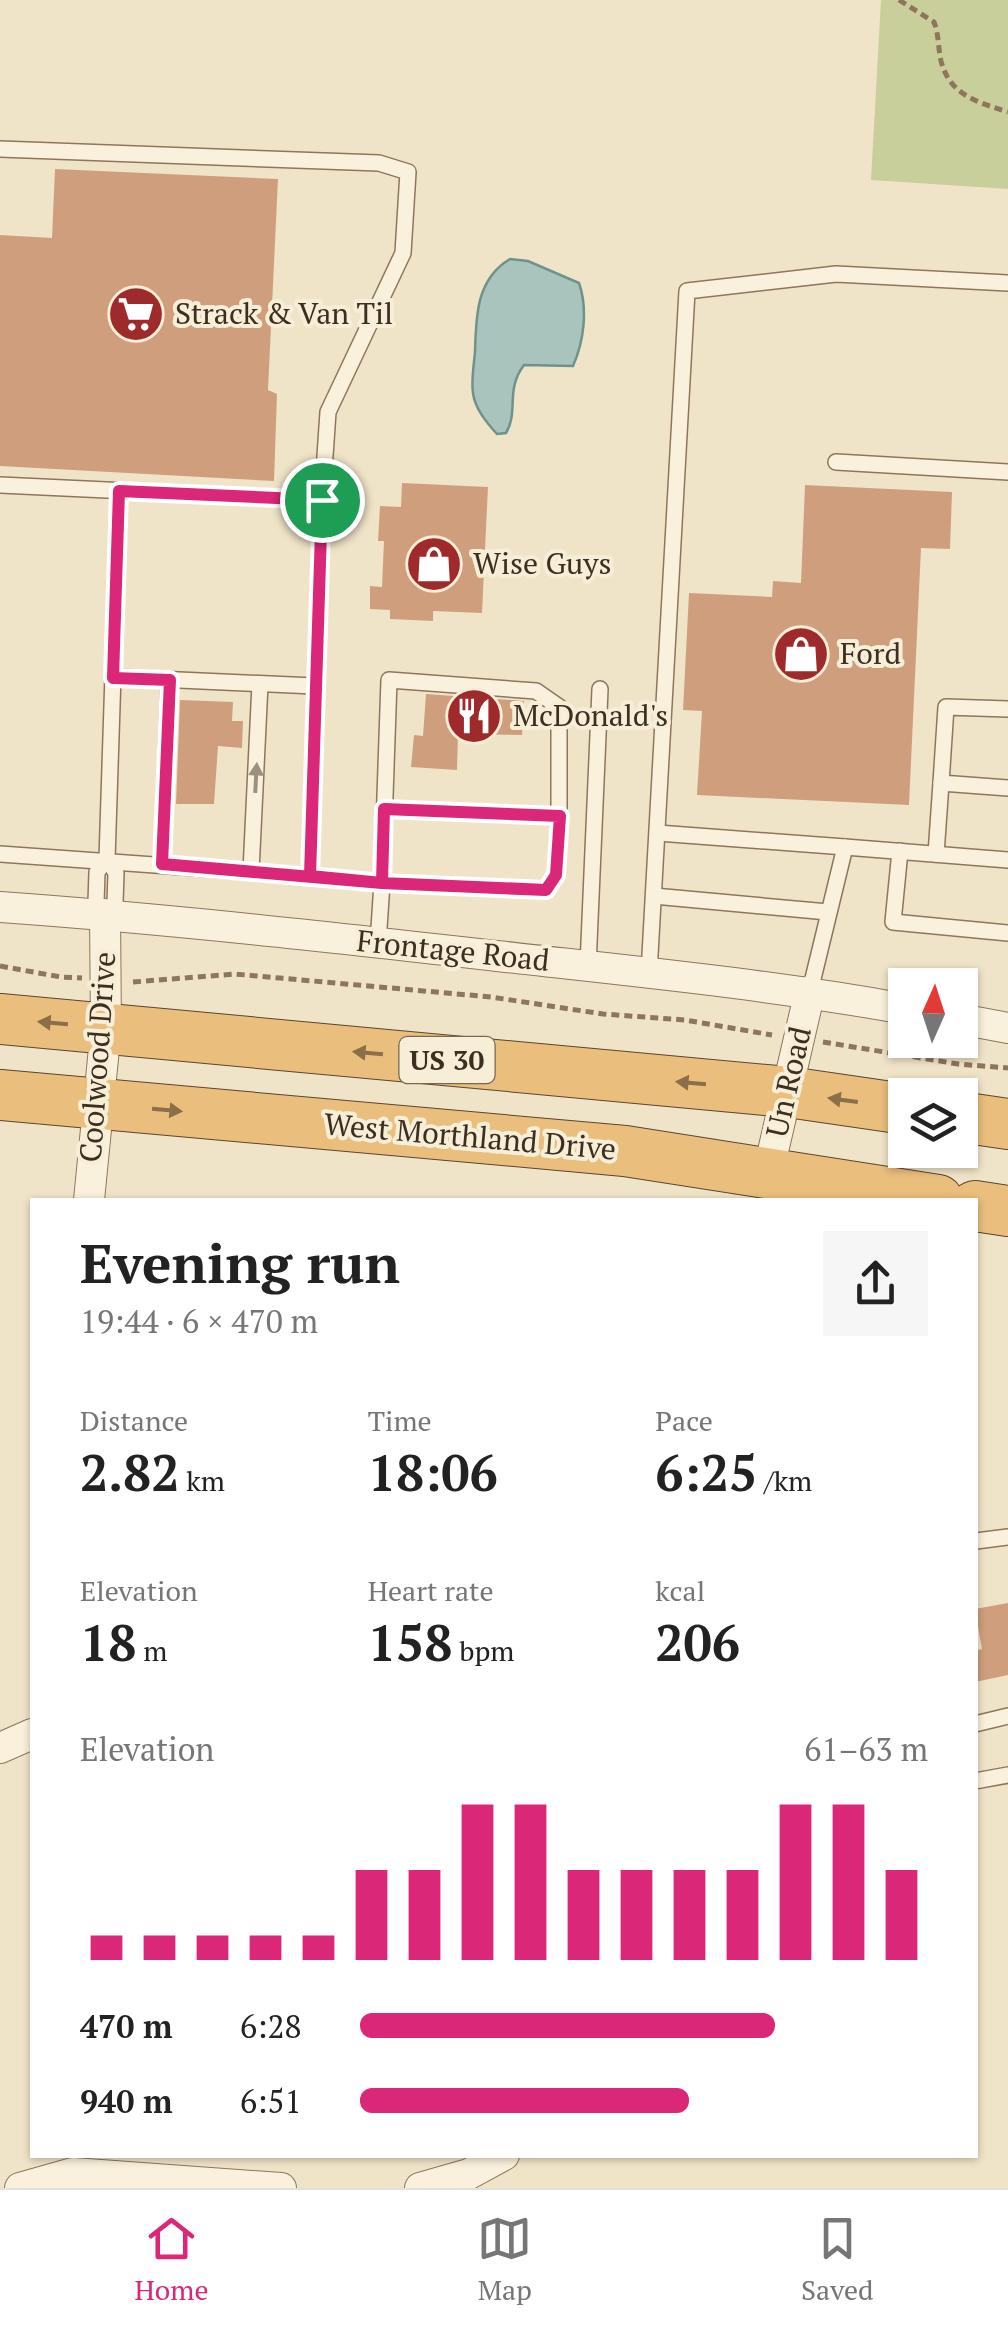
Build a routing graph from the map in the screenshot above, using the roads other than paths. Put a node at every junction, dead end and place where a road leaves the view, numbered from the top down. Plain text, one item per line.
1 (0, 149) edge
2 (1008, 283) edge
3 (836, 462) dead end
4 (1008, 472) edge
5 (0, 485) edge
6 (119, 491) junction
7 (322, 500) junction
8 (113, 678) junction
9 (170, 680) junction
10 (260, 684) junction
11 (314, 686) junction
12 (600, 689) dead end
13 (1008, 709) edge
14 (941, 783) junction
15 (1008, 788) edge
16 (384, 809) junction
17 (560, 816) junction
18 (658, 833) junction
19 (844, 847) junction
20 (900, 852) junction
21 (0, 854) edge
22 (936, 854) junction
23 (107, 860) junction
24 (1008, 860) edge
25 (162, 864) junction
26 (252, 871) junction
27 (310, 876) junction
28 (382, 883) junction
29 (654, 896) junction
30 (0, 906) edge
31 (828, 912) junction
32 (105, 914) junction
33 (1008, 933) edge
34 (378, 942) junction
35 (588, 966) junction
36 (649, 973) junction
37 (810, 992) junction
38 (888, 1006) edge
39 (0, 1019) edge
40 (978, 1022) edge
41 (106, 1028) junction
42 (1008, 1028) edge
43 (788, 1092) junction
44 (0, 1095) edge
45 (99, 1104) junction
46 (888, 1107) edge
47 (978, 1120) edge
48 (1008, 1124) edge
49 (768, 1173) junction
50 (89, 1198) edge
51 (925, 1198) edge
52 (978, 1206) edge
53 (1008, 1211) edge
54 (1008, 1537) edge
55 (978, 1541) edge
56 (1008, 1716) edge
57 (978, 1723) edge
58 (30, 1735) edge
59 (0, 1748) edge
60 (1008, 1775) edge
61 (978, 1780) edge
62 (498, 2158) edge
63 (20, 2188) edge
64 (281, 2188) edge
65 (420, 2188) edge

1 - 7 lane
2 - 18 lane
3 - 4 lane
5 - 6 lane
6 - 7 lane
6 - 8 lane
7 - 11 lane
8 - 9 lane
8 - 23 lane
9 - 10 lane
9 - 25 lane
10 - 11 lane
26 -> 10 lane
11 - 27 lane
12 - 35 lane
13 - 14 lane
14 - 15 lane
14 - 22 lane
16 - 17 lane
16 - 17 lane
16 - 28 lane
17 - 28 lane
18 - 19 lane
18 - 29 lane
19 - 20 lane
19 - 31 lane
20 - 22 lane
20 - 33 lane
21 - 23 lane
22 - 24 lane
23 - 25 lane
23 - 32 lane
25 - 26 lane
26 - 27 lane
27 - 28 lane
28 - 34 lane
29 - 31 lane
29 - 36 lane
30 - 32 street, Frontage Road
31 - 37 lane
32 - 34 street, Frontage Road
32 - 41 street, Coolwood Drive
34 - 35 street, Frontage Road
35 - 36 street, Frontage Road
36 - 37 street, Frontage Road
37 - 38 street, Frontage Road
37 - 43 street, Un Road
41 -> 39 highway, US 30
40 - 42 street
43 -> 41 highway, US 30
41 - 45 street, Coolwood Drive
46 -> 43 highway, US 30
43 - 49 street, Un Road
44 - 45 highway, West Morthland Drive
45 -> 49 highway, West Morthland Drive
45 - 50 street, Coolwood Drive
47 - 48 highway
49 - 51 highway, West Morthland Drive
52 - 53 highway
54 - 55 lane
56 - 57 lane
58 - 59 street
60 - 61 lane
62 - 65 street
63 - 64 street

